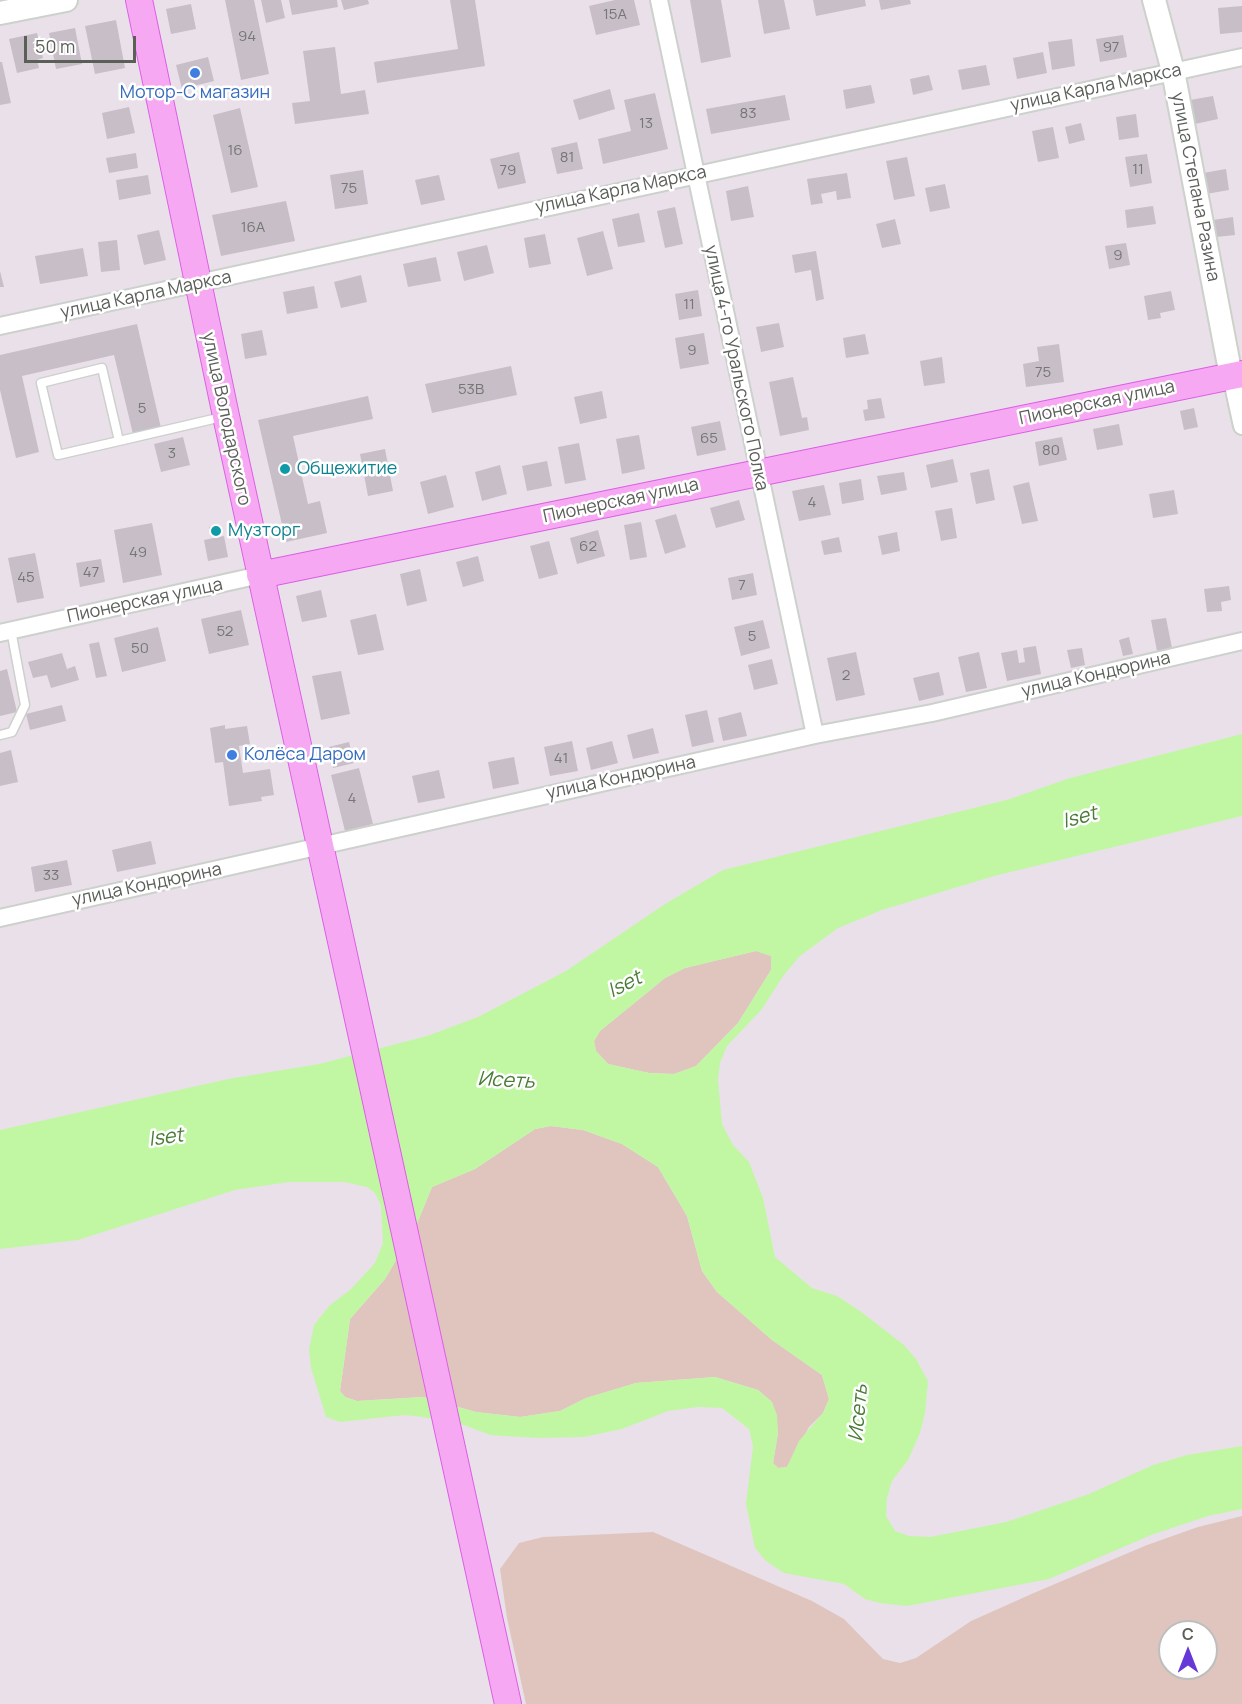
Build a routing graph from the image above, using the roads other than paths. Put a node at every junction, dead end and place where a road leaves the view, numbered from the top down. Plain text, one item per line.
1 (66, 0) edge
2 (139, 0) edge
3 (659, 0) edge
4 (1154, 0) edge
5 (0, 13) edge
6 (1242, 57) edge
7 (1173, 71) junction
8 (695, 174) junction
9 (197, 284) junction
10 (0, 326) edge
11 (1237, 375) edge
12 (226, 417) junction
13 (1242, 426) edge
14 (119, 441) junction
15 (758, 473) junction
16 (260, 575) junction
17 (5, 631) edge
18 (1242, 641) edge
19 (0, 735) edge
20 (815, 735) junction
21 (320, 848) junction
22 (0, 918) edge
23 (508, 1704) edge

1 - 5 main road
2 - 9 main road, улица Володарского
3 - 8 street, улица 4-го Уральского Полка
4 - 7 main road, улица Степана Разина
6 - 7 street, улица Карла Маркса
7 - 8 street, улица Карла Маркса
7 - 11 main road, улица Степана Разина
8 - 9 street, улица Карла Маркса
8 - 15 street, улица 4-го Уральского Полка
9 - 10 street, улица Карла Маркса
9 - 12 main road, улица Володарского
11 - 13 street
11 - 15 main road, Пионерская улица
12 - 14 lane
12 - 16 main road, улица Володарского
14 - 14 lane
15 - 16 main road, Пионерская улица
15 - 20 street, улица 4-го Уральского Полка
16 - 17 street, Пионерская улица
16 - 21 main road, улица Володарского
17 - 19 lane
18 - 20 street, улица Кондюрина
20 - 21 street, улица Кондюрина
21 - 22 street, улица Кондюрина
21 - 23 main road, улица Володарского

